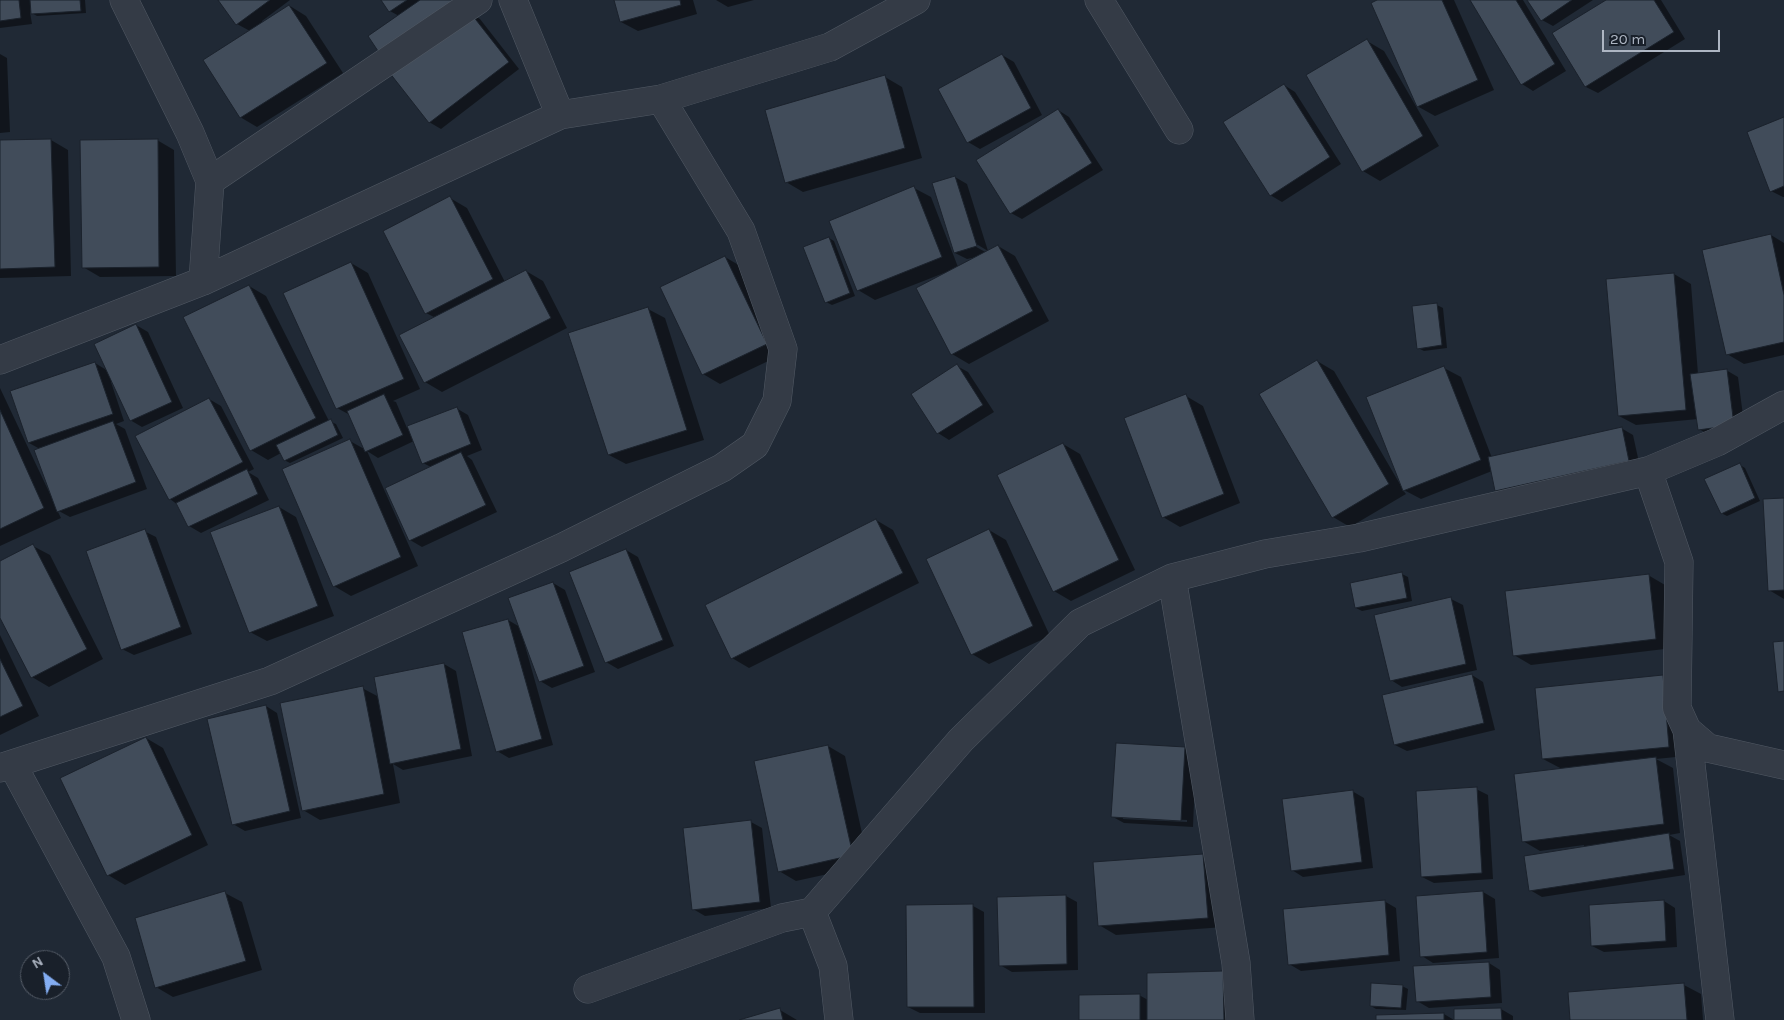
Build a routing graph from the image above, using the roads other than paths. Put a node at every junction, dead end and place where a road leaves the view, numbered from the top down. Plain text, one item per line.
1 (124, 0) edge
2 (478, 0) edge
3 (513, 0) edge
4 (916, 0) edge
5 (1099, 0) edge
6 (661, 99) junction
7 (560, 115) junction
8 (1179, 130) dead end
9 (210, 181) junction
10 (203, 281) junction
11 (0, 360) edge
12 (1784, 405) edge
13 (1648, 470) junction
14 (1172, 578) junction
15 (1687, 730) junction
16 (6, 766) edge
17 (1784, 766) edge
18 (812, 912) junction
19 (588, 989) dead end
20 (136, 1020) edge
21 (839, 1020) edge
22 (1240, 1020) edge
23 (1720, 1020) edge

1 - 9 street
2 - 9 street
3 - 7 street
4 - 6 street
5 - 8 street
6 - 7 street
6 - 16 street
7 - 10 street
9 - 10 street
10 - 11 street
12 - 13 street
13 - 14 street
13 - 15 street
14 - 18 street
14 - 22 street
15 - 17 street
15 - 23 street
16 - 20 street
18 - 19 street
18 - 21 street

